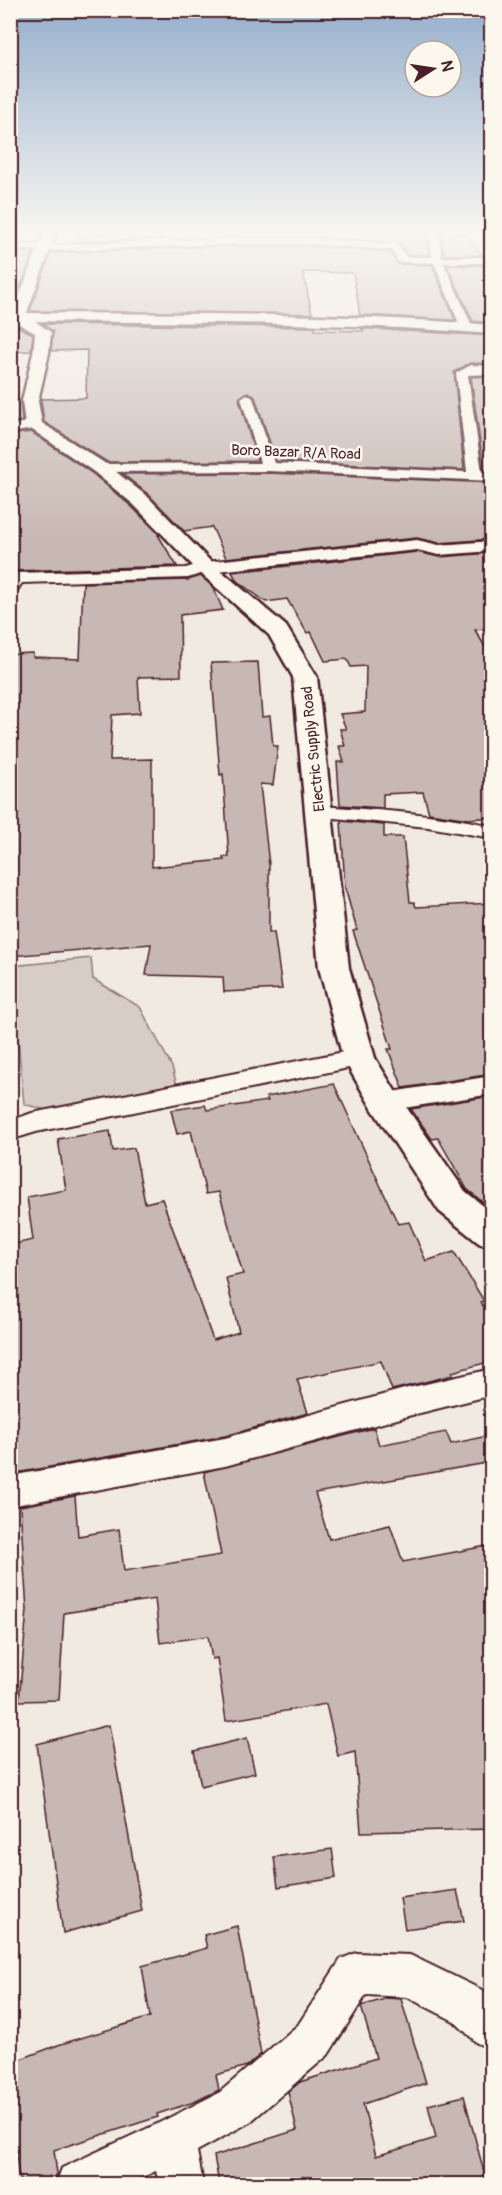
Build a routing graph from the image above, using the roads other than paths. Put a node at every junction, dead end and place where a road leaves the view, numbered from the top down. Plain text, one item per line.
1 (44, 335) edge
2 (492, 370) edge
3 (247, 398) dead end
4 (22, 427) edge
5 (268, 466) junction
6 (100, 468) junction
7 (475, 477) junction
8 (492, 477) edge
9 (492, 546) edge
10 (205, 567) junction
11 (10, 588) edge
12 (320, 812) junction
13 (492, 832) edge
14 (359, 1058) junction
15 (492, 1085) edge
16 (385, 1102) junction
17 (10, 1131) edge
18 (492, 1233) edge
19 (492, 1382) edge
20 (10, 1491) edge
21 (492, 2028) edge
22 (173, 2140) junction
23 (78, 2184) edge
24 (182, 2184) edge

1 - 4 main road, Electric Supply Road
2 - 7 street
3 - 5 street
4 - 6 main road, Electric Supply Road
5 - 6 street, Boro Bazar R/A Road
5 - 7 street, Boro Bazar R/A Road
6 - 10 main road, Electric Supply Road
7 - 8 street, Boro Bazar R/A Road
9 - 10 street
10 - 11 street
10 - 12 main road, Electric Supply Road
12 - 13 street
12 - 14 main road, Electric Supply Road
14 - 16 main road, Electric Supply Road
14 - 17 street
15 - 16 street
16 - 18 main road, Electric Supply Road
19 - 20 street
21 - 22 street
22 - 23 street
22 - 24 street

